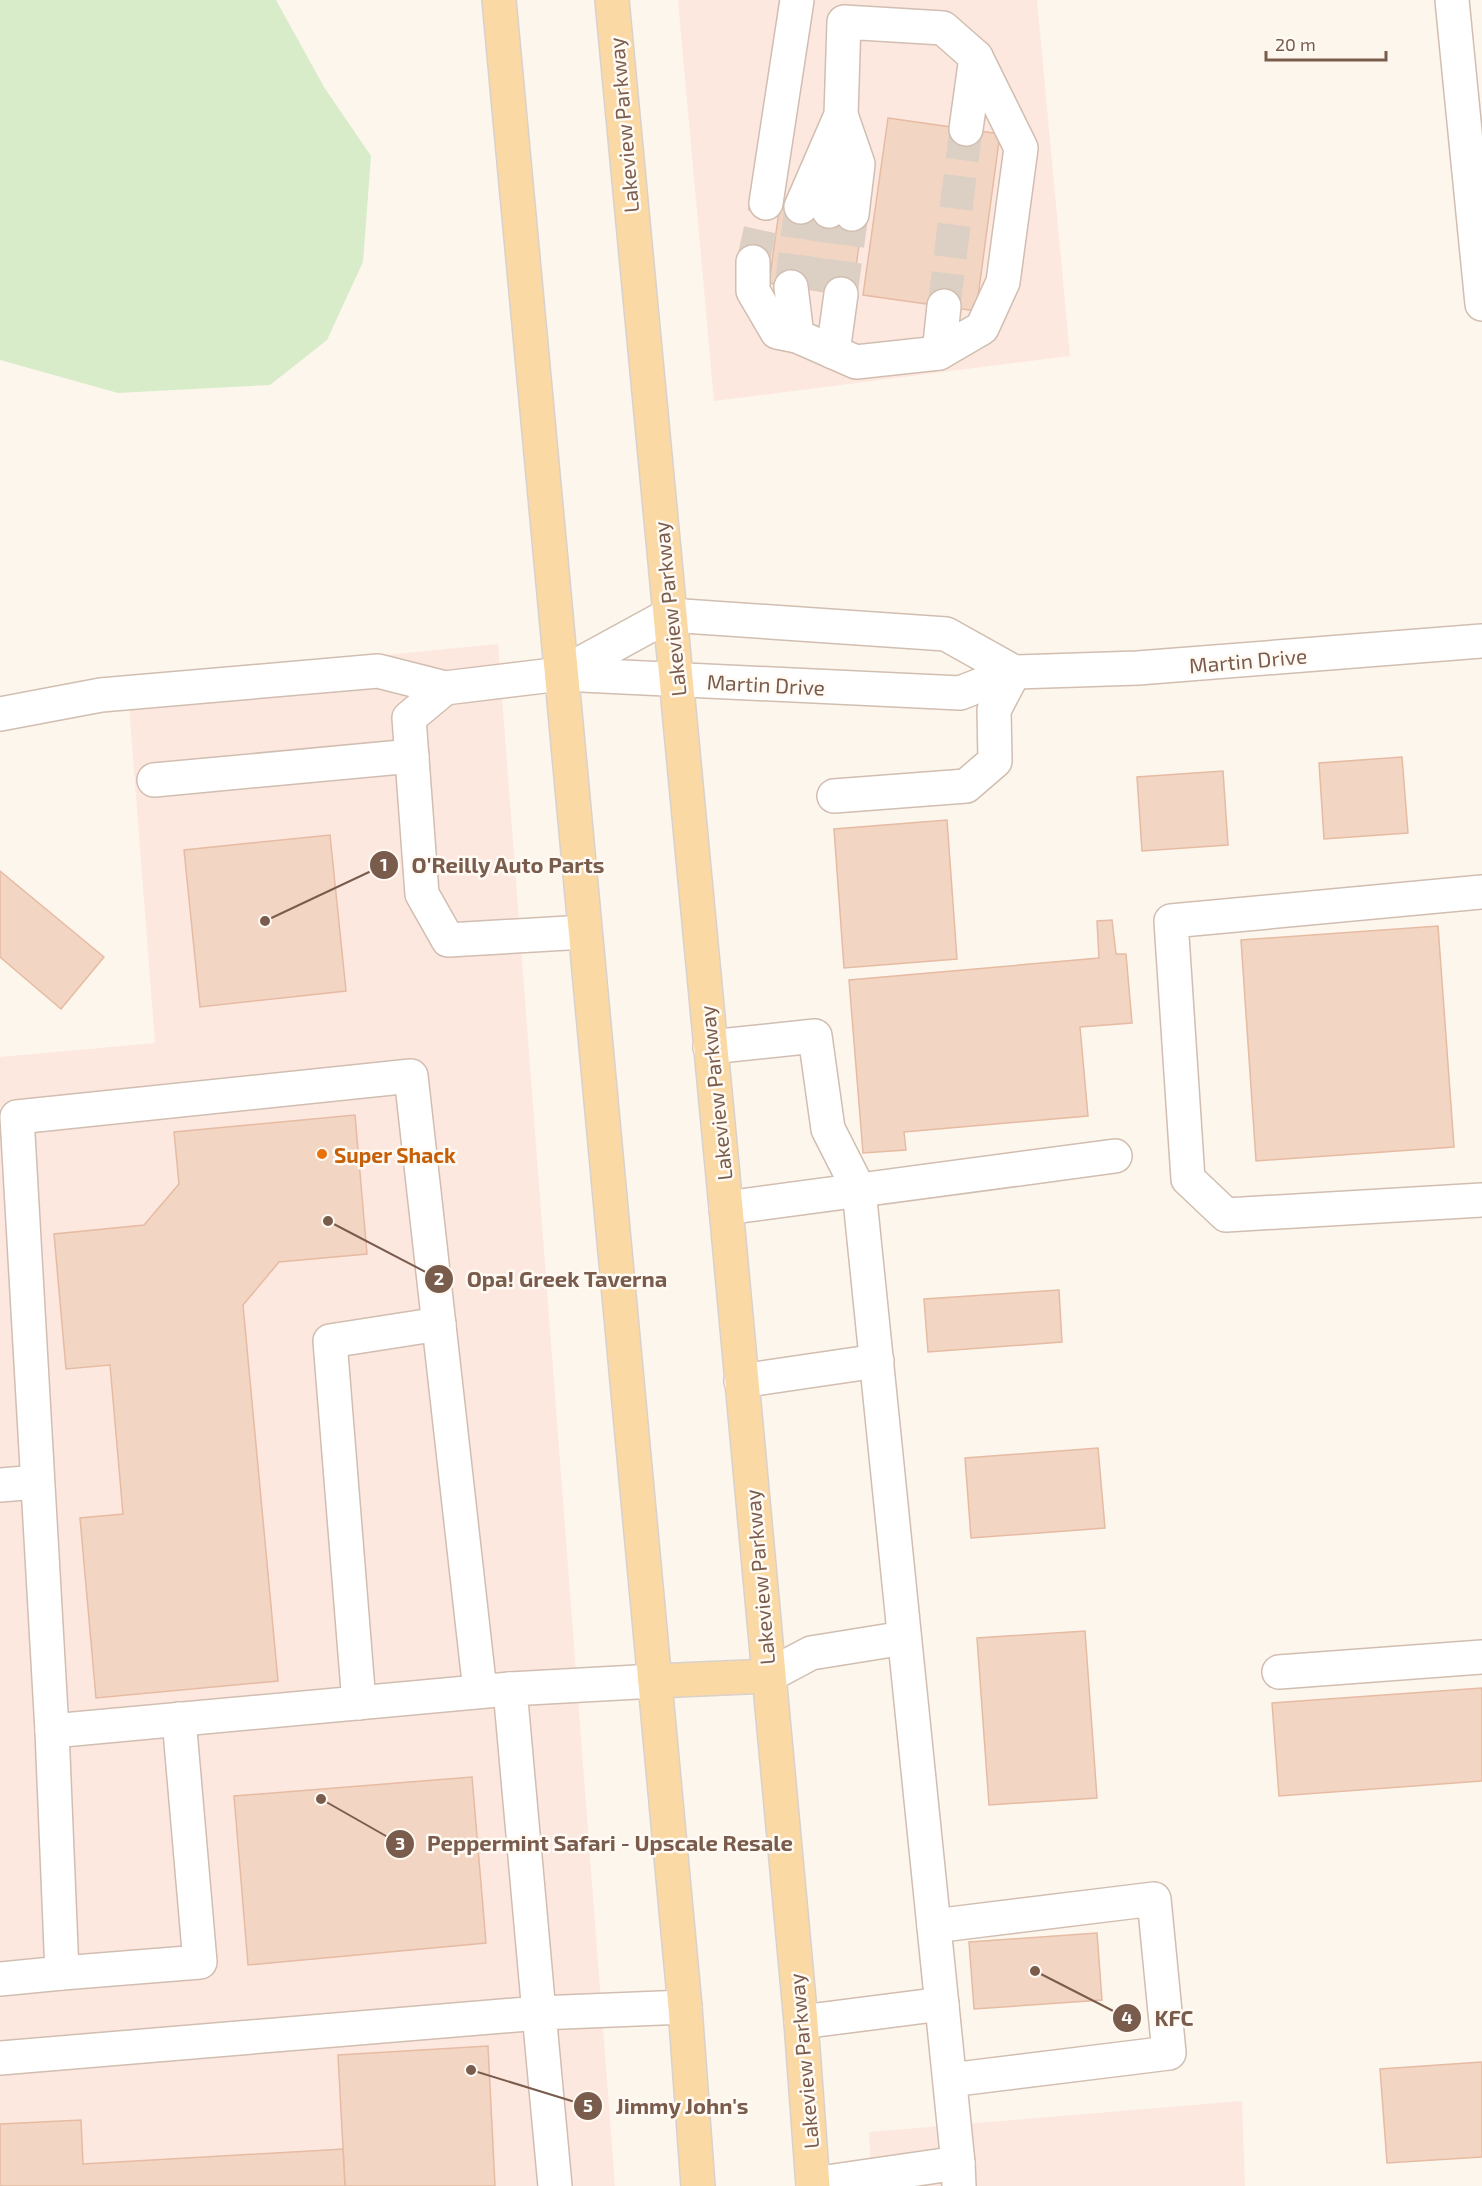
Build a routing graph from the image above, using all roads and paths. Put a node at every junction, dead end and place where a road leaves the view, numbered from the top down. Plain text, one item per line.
1 (499, 0) edge
2 (612, 0) edge
3 (797, 0) edge
4 (803, 0) edge
5 (1452, 0) edge
6 (844, 22) junction
7 (976, 57) junction
8 (841, 115) junction
9 (966, 129) tunnel mouth
10 (766, 203) tunnel mouth
11 (753, 262) tunnel mouth
12 (1481, 288) edge
13 (944, 306) tunnel mouth
14 (814, 344) junction
15 (939, 353) junction
16 (669, 615) junction
17 (1482, 641) edge
18 (1014, 672) junction
19 (561, 674) junction
20 (677, 680) junction
21 (445, 688) junction
22 (0, 714) edge
23 (412, 756) junction
24 (154, 780) dead end
25 (834, 796) dead end
26 (1482, 892) edge
27 (585, 932) junction
28 (710, 1047) junction
29 (8, 1118) edge
30 (1115, 1156) dead end
31 (859, 1190) junction
32 (1482, 1200) edge
33 (726, 1208) junction
34 (439, 1324) junction
35 (876, 1361) junction
36 (741, 1382) junction
37 (38, 1482) junction
38 (0, 1485) edge
39 (904, 1638) junction
40 (1482, 1657) edge
41 (1279, 1672) dead end
42 (768, 1676) junction
43 (655, 1681) junction
44 (495, 1690) junction
45 (360, 1703) junction
46 (179, 1719) junction
47 (52, 1731) junction
48 (934, 1926) junction
49 (62, 1972) junction
50 (0, 1978) edge
51 (942, 2004) junction
52 (685, 2007) junction
53 (539, 2013) junction
54 (801, 2022) junction
55 (0, 2058) edge
56 (950, 2079) junction
57 (959, 2174) edge
58 (813, 2185) edge
59 (555, 2186) edge
60 (698, 2186) edge

1 - 19 main road
2 - 16 main road, Lakeview Parkway
3 - 10 street
4 - 6 street
5 - 12 street
6 - 7 street
6 - 8 street
7 - 9 street
7 - 15 street
8 - 8 street
11 - 14 street
13 - 15 street
14 - 14 street
14 - 15 street
16 - 18 street
16 - 19 street
16 - 20 main road, Lakeview Parkway
17 - 18 street, Martin Drive
18 - 20 street, Martin Drive
18 - 25 street
19 - 20 street, Martin Drive
19 - 21 street
19 - 27 main road
20 - 28 main road, Lakeview Parkway
21 - 22 street
21 - 23 street
23 - 24 street
23 - 27 street
26 - 32 street
27 - 43 main road
28 - 31 street
28 - 33 main road, Lakeview Parkway
29 - 34 street
29 - 37 street
30 - 31 street
31 - 33 street
31 - 35 street
33 - 36 main road, Lakeview Parkway
34 - 44 street
34 - 45 street
35 - 36 street
35 - 39 street
36 - 42 main road, Lakeview Parkway
37 - 38 street
37 - 47 street
39 - 42 street
39 - 48 street
40 - 41 street
42 - 43 main road
42 - 54 main road, Lakeview Parkway
43 - 44 street
43 - 52 main road
44 - 45 street
44 - 53 street
45 - 46 street
46 - 47 street
46 - 49 street
47 - 49 street
48 - 51 street
48 - 56 street
49 - 50 street
51 - 54 street
51 - 56 street
52 - 53 street
52 - 60 main road
53 - 55 street
53 - 59 street
54 - 58 main road, Lakeview Parkway
56 - 57 street
57 - 58 street

